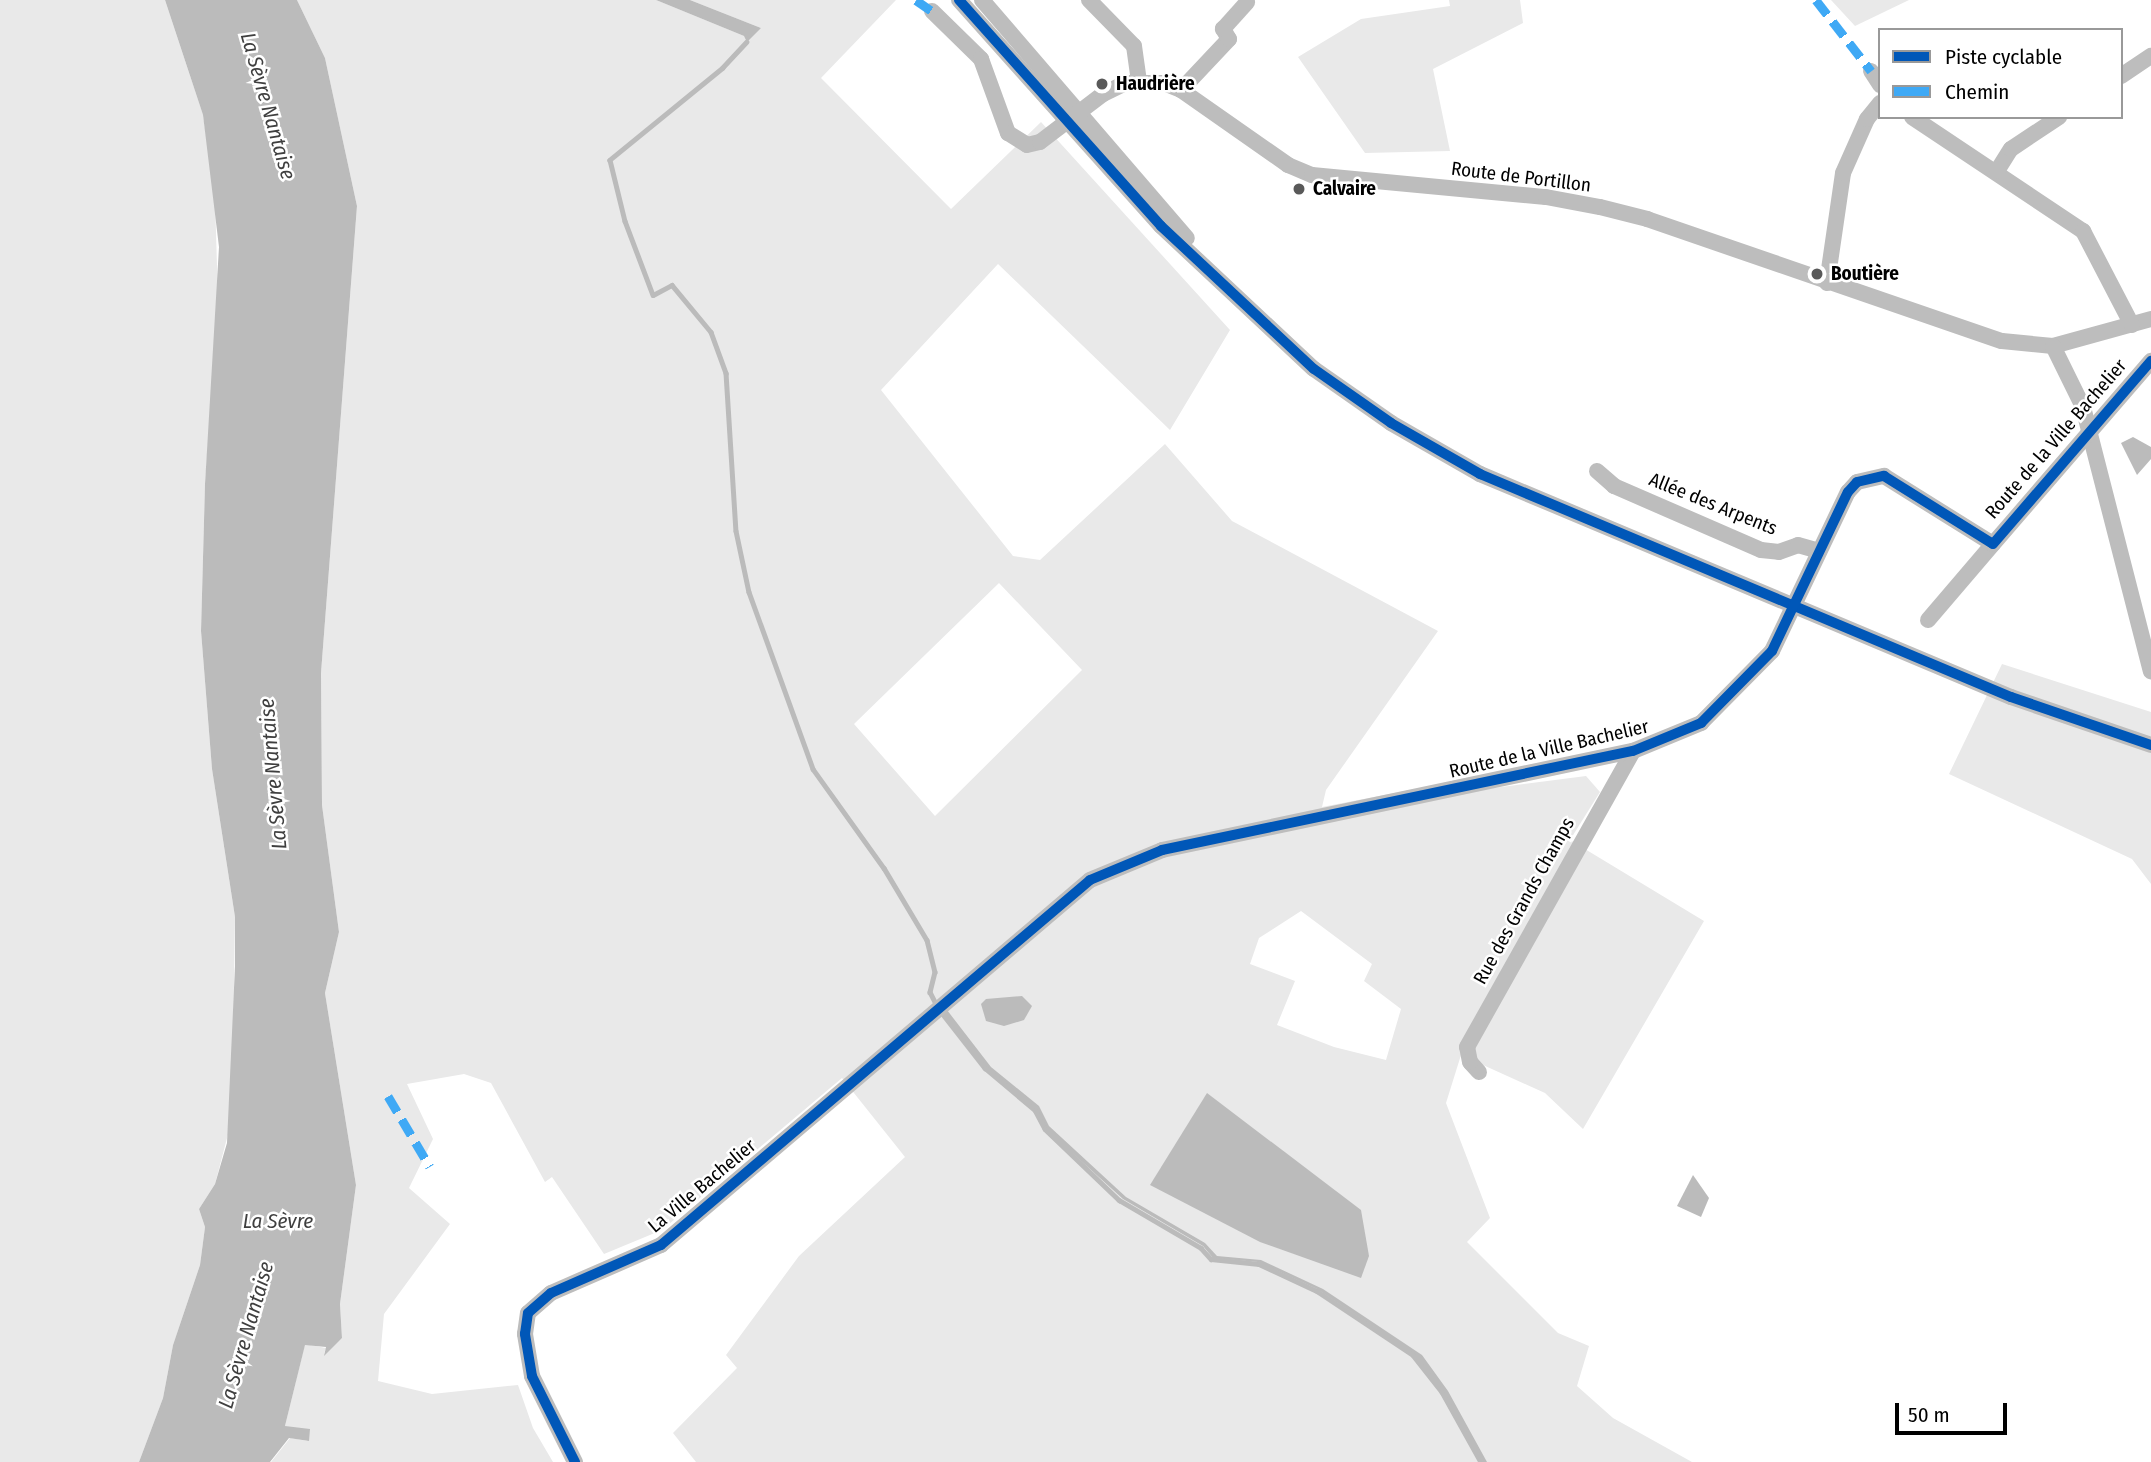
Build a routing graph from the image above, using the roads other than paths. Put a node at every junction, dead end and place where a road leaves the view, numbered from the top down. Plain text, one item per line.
1 (959, 0) edge
2 (982, 0) edge
3 (1089, 0) edge
4 (1247, 2) dead end
5 (932, 11) dead end
6 (2151, 56) edge
7 (1871, 71) dead end
8 (2123, 75) edge
9 (1139, 81) junction
10 (1878, 82) edge
11 (1181, 90) junction
12 (1878, 105) edge
13 (1075, 115) junction
14 (1915, 119) edge
15 (2056, 119) edge
16 (1997, 171) junction
17 (1827, 283) junction
18 (2151, 319) edge
19 (2132, 325) junction
20 (2053, 346) junction
21 (2151, 360) edge
22 (2087, 433) junction
23 (1597, 471) dead end
24 (1993, 544) junction
25 (1819, 551) junction
26 (1793, 606) junction
27 (1928, 620) dead end
28 (2151, 671) edge
29 (2151, 745) edge
30 (1633, 751) junction
31 (939, 1009) joint
32 (1479, 1073) dead end
33 (575, 1462) edge

1 - 13 street
2 - 13 street
3 - 9 street
4 - 11 street
5 - 13 street
6 - 8 street
7 - 10 street
9 - 11 street, Route de Portillon
9 - 13 street
11 - 17 street, Route de Portillon
12 - 17 street
13 - 26 street
14 - 16 street
15 - 16 street
16 - 19 street
17 - 20 street, Route de Portillon
18 - 19 street, Route de Portillon
19 - 20 street, Route de Portillon
20 - 22 street
21 - 22 street, Route de la Ville Bachelier
22 - 24 street, Route de la Ville Bachelier
22 - 28 street
23 - 25 street, Allée des Arpents
24 - 25 street, Route de la Ville Bachelier
24 - 27 street, Route de la Ville Bachelier
25 - 26 street, Route de la Ville Bachelier
26 - 29 street
26 - 30 street, Route de la Ville Bachelier
30 - 31 street, Route de la Ville Bachelier
30 - 32 street, Rue des Grands Champs
31 - 33 street, La Ville Bachelier

